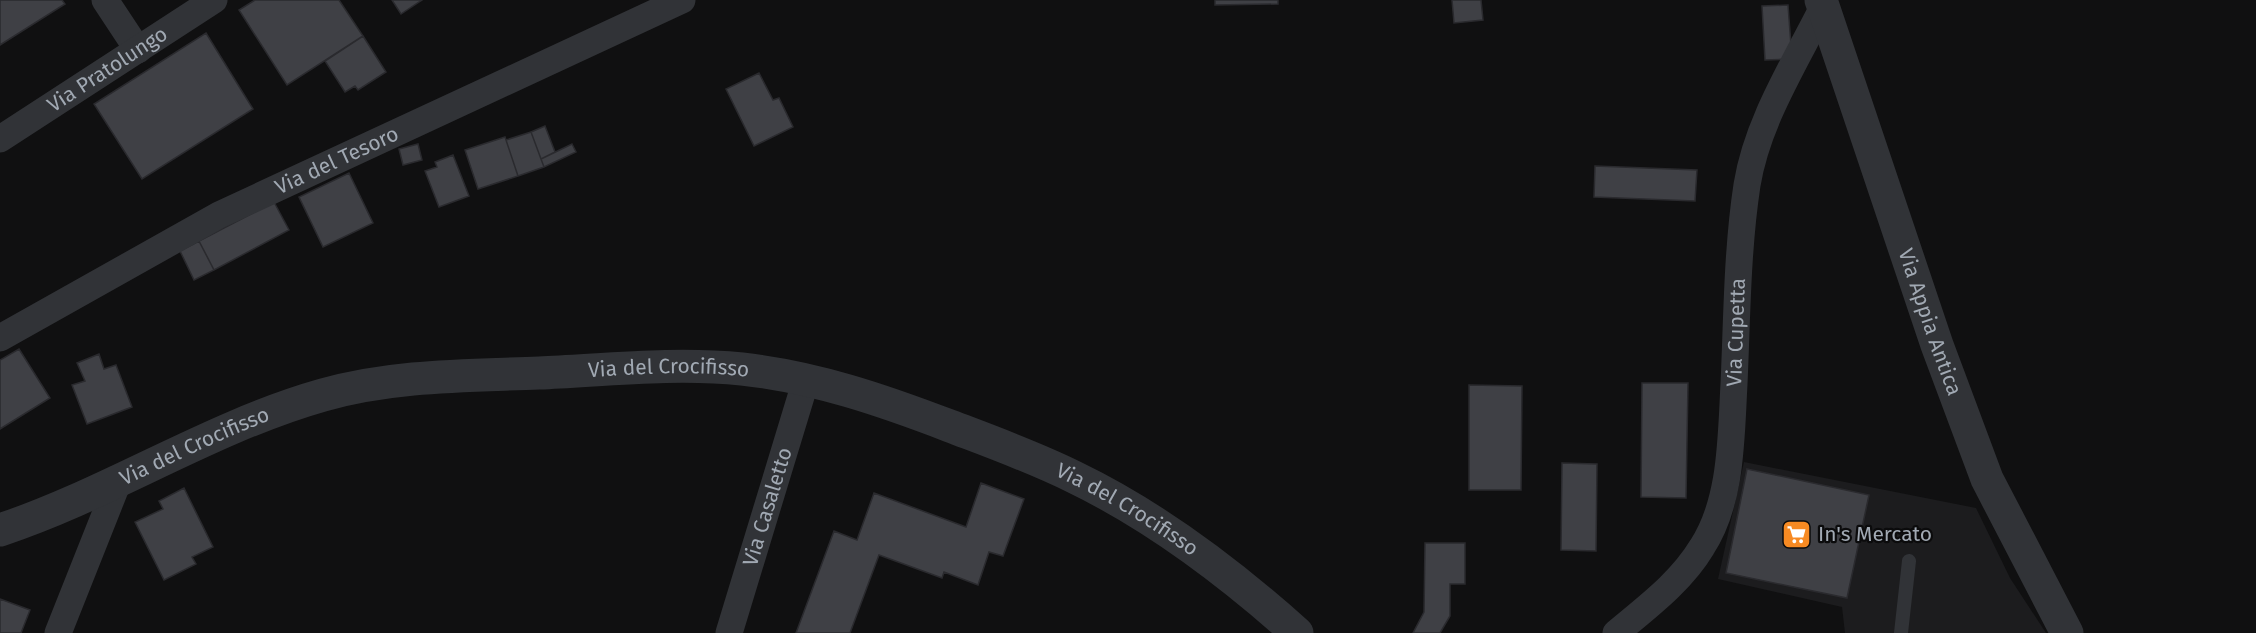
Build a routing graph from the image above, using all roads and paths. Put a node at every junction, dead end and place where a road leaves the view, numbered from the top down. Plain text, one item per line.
1 (105, 0) edge
2 (214, 0) edge
3 (682, 0) edge
4 (1822, 3) edge
5 (138, 50) junction
6 (0, 139) edge
7 (0, 338) edge
8 (806, 380) junction
9 (118, 482) junction
10 (0, 530) edge
11 (1909, 561) dead end
12 (58, 633) edge
13 (729, 633) edge
14 (1297, 633) edge
15 (1616, 633) edge
16 (1901, 633) edge
17 (2067, 633) edge

1 - 5 street
2 - 5 street, Via Pratolungo
3 - 7 street, Via del Tesoro
4 - 15 street, Via Cupetta
4 - 17 street, Via Appia Antica
5 - 6 street, Via Pratolungo
8 - 9 street, Via del Crocifisso
8 - 13 street, Via Casaletto
8 - 14 street, Via del Crocifisso
9 - 10 street, Via del Crocifisso
9 - 12 street
11 - 16 lane

